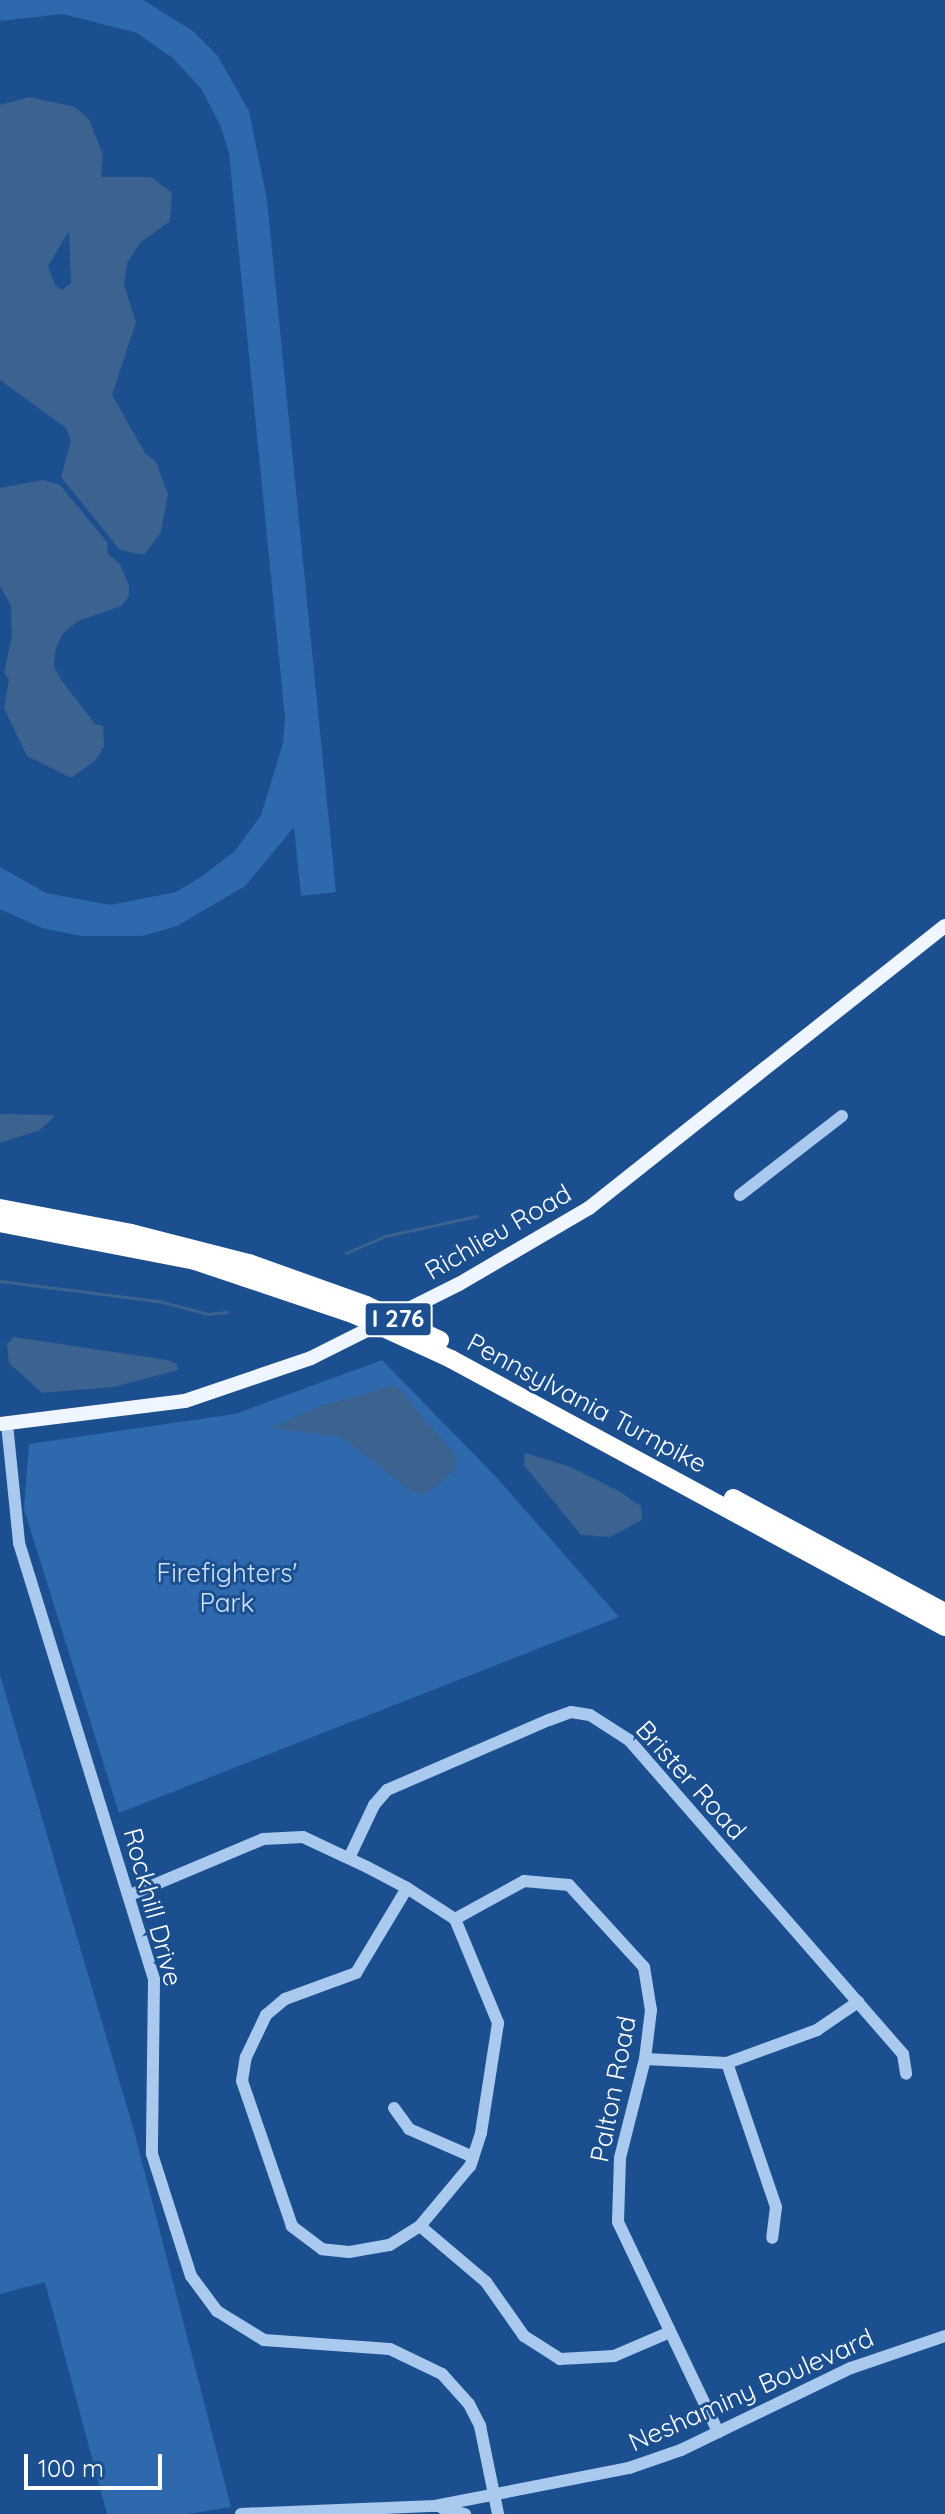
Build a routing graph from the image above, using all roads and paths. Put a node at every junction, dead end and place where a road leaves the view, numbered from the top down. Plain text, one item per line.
1 (945, 926) edge
2 (842, 1116) dead end
3 (740, 1195) dead end
4 (0, 1208) edge
5 (0, 1223) edge
6 (3, 1424) edge
7 (945, 1612) edge
8 (945, 1627) edge
9 (349, 1858) junction
10 (407, 1888) junction
11 (130, 1895) junction
12 (455, 1919) junction
13 (858, 2002) junction
14 (645, 2059) junction
15 (727, 2063) junction
16 (906, 2074) dead end
17 (394, 2108) dead end
18 (473, 2157) junction
19 (420, 2226) junction
20 (772, 2238) dead end
21 (668, 2333) junction
22 (945, 2336) edge
23 (718, 2432) junction
24 (492, 2497) junction
25 (435, 2506) junction
26 (241, 2514) edge
27 (465, 2514) edge
28 (491, 2514) edge
29 (498, 2514) edge

1 - 6 main road, Richlieu Road, bridge
2 - 3 street
4 - 7 highway, Pennsylvania Turnpike / I 276
5 - 8 highway, Pennsylvania Turnpike / I 276
6 - 11 street, Rockhill Drive
9 - 10 street
9 - 11 street
9 - 13 street, Brister Road
10 - 12 street
10 - 19 street
11 - 24 street, Rockhill Drive
12 - 14 street, Palton Road
12 - 18 street
13 - 15 street
13 - 16 street, Brister Road
14 - 15 street
14 - 21 street, Palton Road
15 - 20 street
17 - 18 street
18 - 19 street
19 - 21 street
21 - 23 street, Palton Road
22 - 23 street, Neshaminy Boulevard
23 - 24 street, Neshaminy Boulevard
24 - 25 street, Neshaminy Boulevard
24 - 28 street, Rockhill Drive
24 - 29 street, Rockhill Drive
25 - 26 street, Neshaminy Boulevard
25 - 27 street

